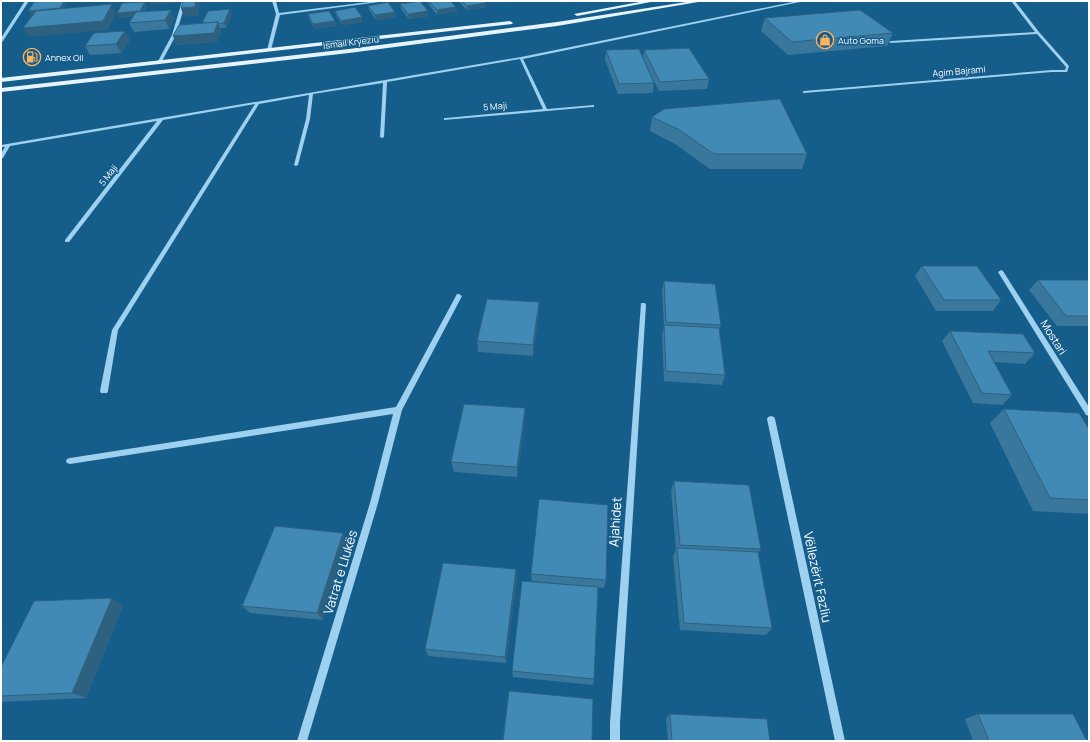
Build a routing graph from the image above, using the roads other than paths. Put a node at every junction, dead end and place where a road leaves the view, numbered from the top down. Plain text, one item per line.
1 (27, 1) edge
2 (184, 1) edge
3 (274, 1) edge
4 (385, 1) edge
5 (654, 1) edge
6 (702, 1) edge
7 (803, 1) edge
8 (1013, 1) edge
9 (278, 14) junction
10 (568, 15) dead end
11 (552, 18) dead end
12 (529, 21) dead end
13 (513, 23) dead end
14 (1038, 33) junction
15 (1, 41) edge
16 (891, 42) edge
17 (269, 50) junction
18 (521, 58) junction
19 (159, 63) junction
20 (1, 80) edge
21 (385, 82) junction
22 (1, 90) edge
23 (804, 92) dead end
24 (311, 94) junction
25 (257, 104) junction
26 (592, 106) dead end
27 (545, 109) junction
28 (446, 118) dead end
29 (161, 119) junction
30 (382, 137) dead end
31 (8, 145) junction
32 (1, 146) edge
33 (1, 158) edge
34 (296, 164) dead end
35 (67, 241) dead end
36 (1001, 272) dead end
37 (459, 296) dead end
38 (643, 305) dead end
39 (104, 391) dead end
40 (398, 410) junction
41 (1089, 413) edge
42 (771, 419) dead end
43 (70, 461) dead end
44 (302, 741) edge
45 (615, 741) edge
46 (840, 741) edge

1 - 15 street
2 - 19 street
3 - 9 street
4 - 9 street
5 - 10 main road
6 - 22 main road, Ismail Kryeziu
7 - 18 street
8 - 14 street, Agim Bajrami
9 - 17 street
11 - 12 main road
13 - 17 main road, Ismail Kryeziu
14 - 16 street
14 - 23 street, Agim Bajrami
17 - 19 main road, Ismail Kryeziu
18 - 21 street
18 - 27 street
19 - 20 main road, Ismail Kryeziu
21 - 24 street
21 - 30 street
24 - 25 street
24 - 34 street
25 - 29 street
25 - 39 street
26 - 27 street, 5 Maji
27 - 28 street, 5 Maji
29 - 31 street
29 - 35 street, 5 Maji
31 - 32 street
31 - 33 street
36 - 41 street, Mostari
37 - 40 street, Vatrat e Llukës
38 - 45 street, Ajahidet
40 - 43 street
40 - 44 street, Vatrat e Llukës
42 - 46 street, Vëllezërit Fazliu

